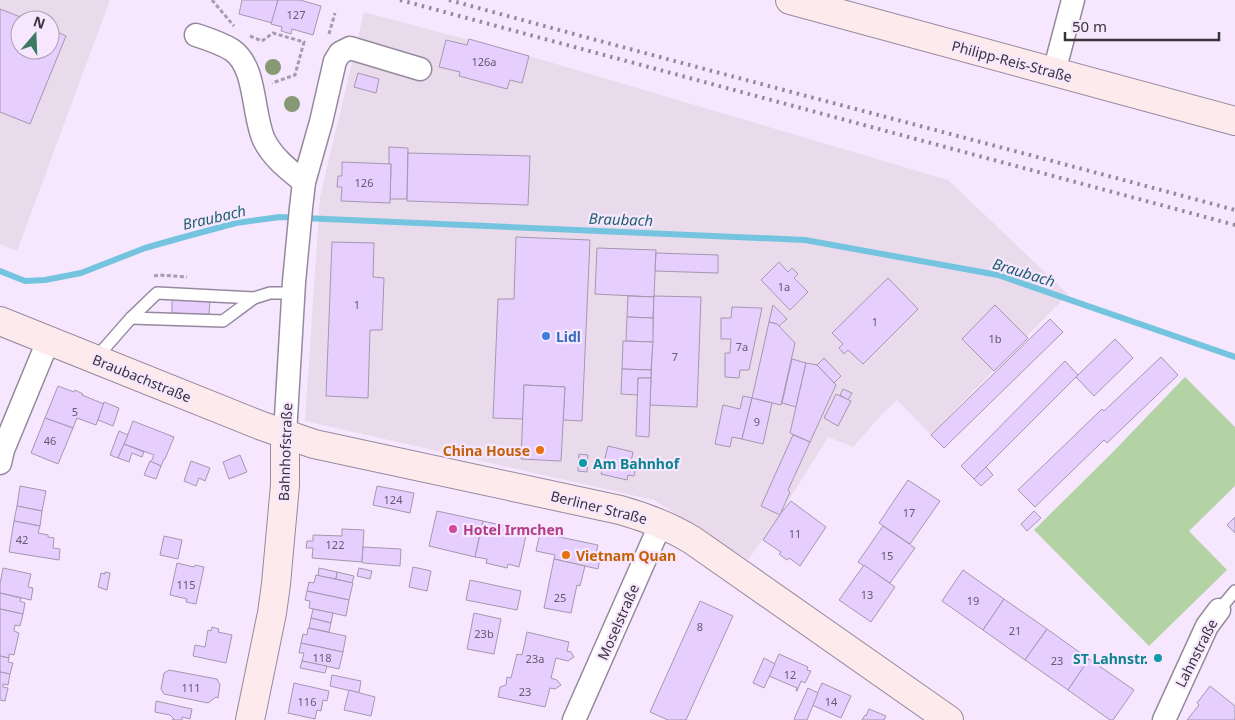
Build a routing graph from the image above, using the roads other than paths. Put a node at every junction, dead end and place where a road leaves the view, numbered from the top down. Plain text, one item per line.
1 (790, 0) edge
2 (1073, 0) edge
3 (196, 34) dead end
4 (420, 69) dead end
5 (1054, 72) junction
6 (1235, 121) edge
7 (304, 182) junction
8 (293, 293) junction
9 (254, 298) junction
10 (130, 318) junction
11 (0, 322) edge
12 (48, 341) junction
13 (95, 359) junction
14 (285, 434) junction
15 (0, 463) edge
16 (661, 524) junction
17 (1235, 591) edge
18 (1219, 610) joint
19 (250, 720) edge
20 (574, 720) edge
21 (949, 720) edge
22 (1164, 720) edge

1 - 5 street, Philipp-Reis-Straße
2 - 5 street
3 - 7 street
4 - 7 street, Bahnhofstraße
5 - 6 street, Philipp-Reis-Straße
7 - 8 street, Bahnhofstraße
8 - 9 lane
8 - 14 street, Bahnhofstraße
9 - 10 lane
9 - 10 lane
10 - 13 lane
11 - 12 street, Braubachstraße
12 - 13 street, Braubachstraße
12 - 15 street
13 - 14 street, Braubachstraße
14 - 16 street, Berliner Straße
14 - 19 street, Bahnhofstraße
16 - 20 street, Moselstraße
16 - 21 street, Berliner Straße
17 - 18 lane, Lahnstraße
18 - 22 street, Lahnstraße

